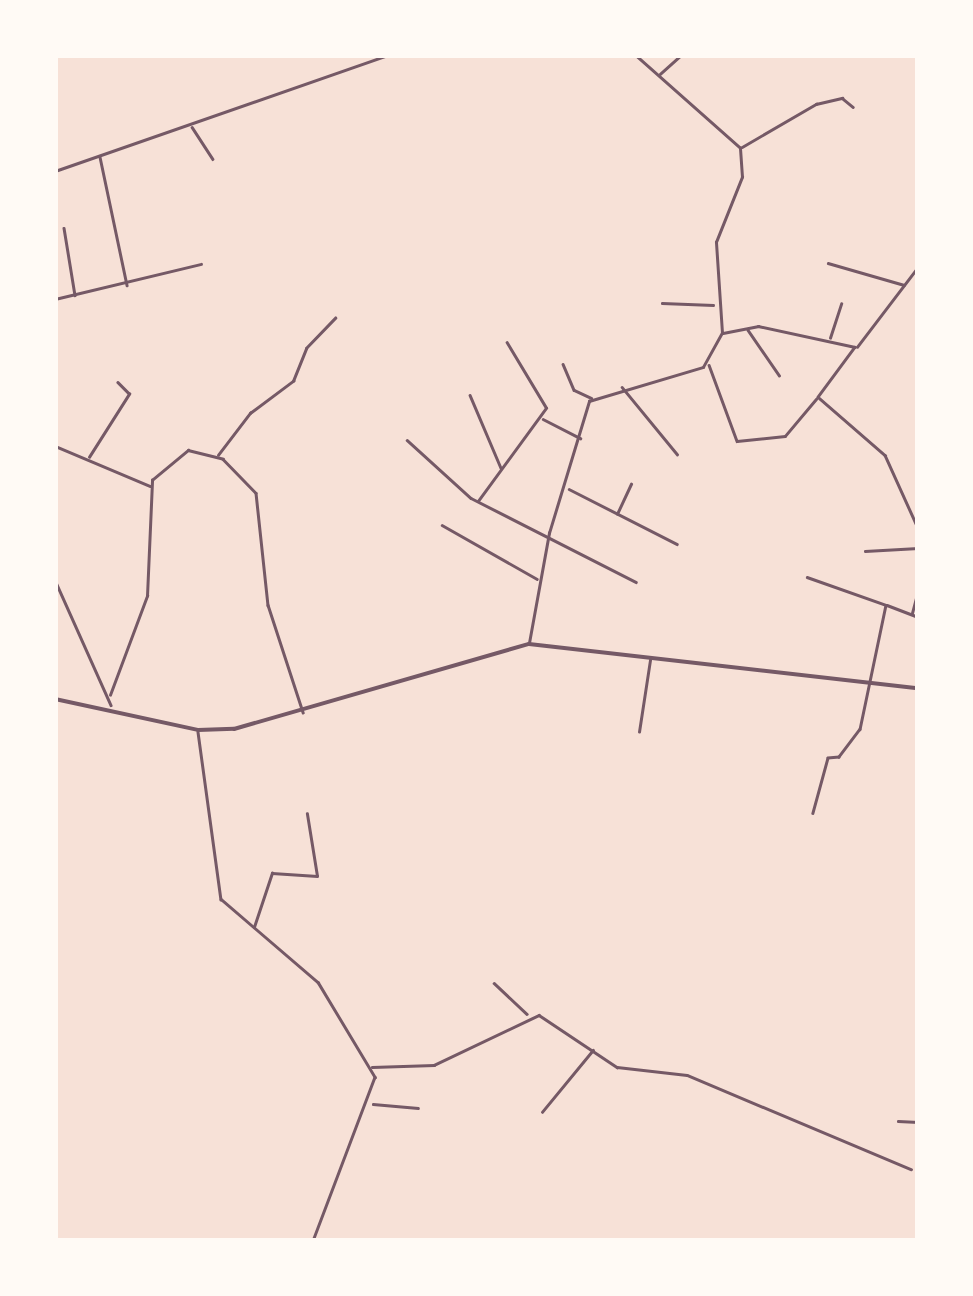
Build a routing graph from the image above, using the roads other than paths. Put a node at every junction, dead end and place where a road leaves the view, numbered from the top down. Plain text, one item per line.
1 (390, 55) edge
2 (635, 55) edge
3 (681, 55) edge
4 (659, 75) junction
5 (853, 107) dead end
6 (192, 126) junction
7 (740, 148) junction
8 (100, 156) junction
9 (213, 159) dead end
10 (55, 171) edge
11 (64, 228) dead end
12 (828, 263) dead end
13 (202, 264) dead end
14 (918, 267) edge
15 (128, 285) junction
16 (905, 285) junction
17 (75, 296) junction
18 (55, 299) edge
19 (662, 303) dead end
20 (841, 304) dead end
21 (714, 305) junction
22 (335, 318) dead end
23 (748, 328) junction
24 (722, 333) junction
25 (830, 339) junction
26 (507, 343) dead end
27 (856, 348) junction
28 (563, 364) dead end
29 (708, 364) junction
30 (779, 375) dead end
31 (118, 384) dead end
32 (622, 386) junction
33 (470, 396) dead end
34 (818, 397) junction
35 (592, 398) junction
36 (542, 418) junction
37 (582, 438) junction
38 (408, 440) dead end
39 (55, 446) edge
40 (677, 454) dead end
41 (217, 456) junction
42 (89, 458) junction
43 (502, 469) junction
44 (631, 484) dead end
45 (152, 486) junction
46 (567, 488) junction
47 (477, 502) junction
48 (617, 515) junction
49 (442, 525) dead end
50 (918, 528) edge
51 (550, 533) junction
52 (677, 544) dead end
53 (918, 548) edge
54 (865, 551) dead end
55 (807, 577) dead end
56 (539, 579) junction
57 (55, 580) edge
58 (636, 582) dead end
59 (918, 590) edge
60 (886, 605) junction
61 (912, 613) junction
62 (918, 618) edge
63 (530, 644) junction
64 (650, 658) junction
65 (870, 684) junction
66 (918, 688) edge
67 (110, 695) junction
68 (55, 699) edge
69 (111, 706) junction
70 (303, 712) junction
71 (198, 730) junction
72 (639, 732) dead end
73 (813, 813) dead end
74 (306, 814) dead end
75 (254, 927) junction
76 (494, 984) dead end
77 (528, 1015) junction
78 (594, 1048) junction
79 (372, 1067) junction
80 (371, 1104) junction
81 (418, 1108) dead end
82 (542, 1112) dead end
83 (898, 1120) dead end
84 (918, 1122) edge
85 (911, 1170) dead end
86 (313, 1241) edge

1 - 6 street
2 - 4 street
3 - 4 street
4 - 7 street
5 - 7 street
6 - 8 street
6 - 9 street
7 - 21 street
8 - 10 street
8 - 15 street
11 - 17 street
12 - 16 street
13 - 15 street
14 - 16 street
15 - 17 street
16 - 27 street
17 - 18 street
19 - 21 street
20 - 25 street
21 - 24 street
22 - 41 street
23 - 24 street
23 - 25 street
23 - 30 street
24 - 29 street
25 - 27 street
26 - 36 street
27 - 34 street
28 - 35 street
29 - 32 street
29 - 34 street
31 - 42 street
32 - 35 street
32 - 40 street
33 - 43 street
34 - 50 street
35 - 37 street
36 - 37 street
36 - 43 street
37 - 46 street
38 - 47 street
39 - 42 street
41 - 45 street
41 - 70 street
42 - 45 street
43 - 47 street
44 - 48 street
45 - 67 street
46 - 48 street
46 - 51 street
47 - 51 street
48 - 52 street
49 - 56 street
51 - 56 street
51 - 58 street
53 - 54 street
55 - 60 street
56 - 63 street
57 - 67 street
59 - 61 street
60 - 61 street
60 - 65 street
61 - 62 street
63 - 64 street
63 - 70 street
64 - 65 street
64 - 72 street
65 - 66 street
65 - 73 street
67 - 69 street
68 - 69 street
69 - 71 street
70 - 71 street
71 - 75 street
74 - 75 street
75 - 79 street
76 - 77 street
77 - 78 street
77 - 79 street
78 - 82 street
78 - 85 street
79 - 80 street
80 - 81 street
80 - 86 street
83 - 84 street

